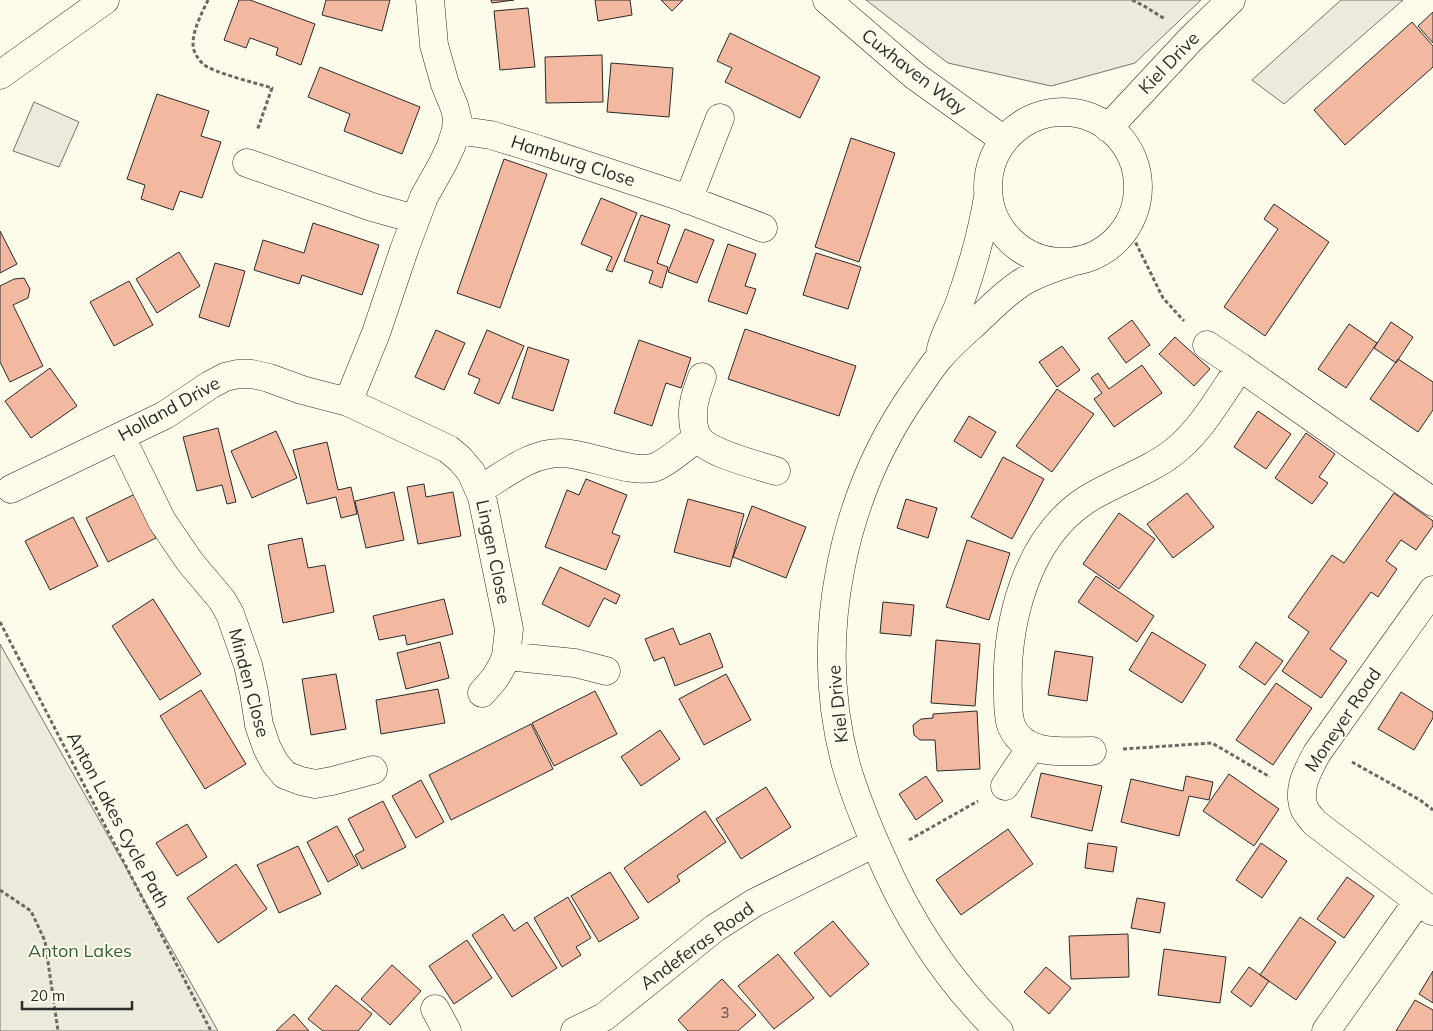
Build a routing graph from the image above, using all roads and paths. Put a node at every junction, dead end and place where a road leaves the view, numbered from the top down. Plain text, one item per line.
1 (105, 0) edge
2 (208, 0) edge
3 (430, 0) edge
4 (827, 0) edge
5 (1231, 0) edge
6 (0, 75) edge
7 (720, 118) dead end
8 (1108, 128) junction
9 (456, 130) junction
10 (1004, 140) junction
11 (247, 163) joint
12 (988, 196) junction
13 (688, 200) junction
14 (415, 219) junction
15 (1127, 225) junction
16 (763, 228) dead end
17 (1071, 262) junction
18 (1206, 345) joint
19 (939, 357) junction
20 (1240, 367) junction
21 (702, 378) dead end
22 (348, 402) junction
23 (121, 437) junction
24 (698, 437) junction
25 (776, 471) dead end
26 (12, 489) dead end
27 (479, 490) junction
28 (1433, 502) edge
29 (1433, 590) edge
30 (0, 622) edge
31 (506, 656) junction
32 (606, 671) dead end
33 (482, 693) dead end
34 (1322, 745) junction
35 (1032, 746) junction
36 (1092, 751) joint
37 (373, 770) dead end
38 (1005, 786) joint
39 (1301, 795) junction
40 (1433, 810) edge
41 (878, 849) junction
42 (0, 890) edge
43 (1426, 906) edge
44 (609, 1024) edge
45 (58, 1031) edge
46 (211, 1031) edge
47 (575, 1031) edge
48 (999, 1031) edge
49 (1326, 1031) edge

1 - 6 street
2 - 11 path
3 - 9 street
4 - 10 street, Cuxhaven Way
5 - 8 street, Kiel Drive
7 - 13 street
8 - 10 street
8 - 15 street
9 - 13 street, Hamburg Close
9 - 14 street
10 - 12 street
11 - 14 street
12 - 17 street
12 - 19 street, Kiel Drive
13 - 16 street, Hamburg Close
14 - 22 street
15 - 17 street
15 - 18 path
17 - 19 street, Kiel Drive
18 - 20 street
19 - 41 street, Kiel Drive
20 - 28 street
20 - 35 street
21 - 24 street
22 - 23 street, Holland Drive
22 - 27 street, Lingen Close
23 - 26 street, Holland Drive
23 - 37 street, Minden Close
24 - 25 street
24 - 27 street
27 - 31 street, Lingen Close
29 - 34 street, Moneyer Road
30 - 46 path, Anton Lakes Cycle Path
31 - 32 street
31 - 33 street, Lingen Close
34 - 39 street, Moneyer Road
34 - 40 path
35 - 36 street
35 - 38 street
36 - 39 path
38 - 41 path
39 - 43 street, Moneyer Road
41 - 44 street, Andeferas Road
41 - 48 street, Kiel Drive
42 - 45 path
43 - 49 street
44 - 47 street, Andeferas Road

